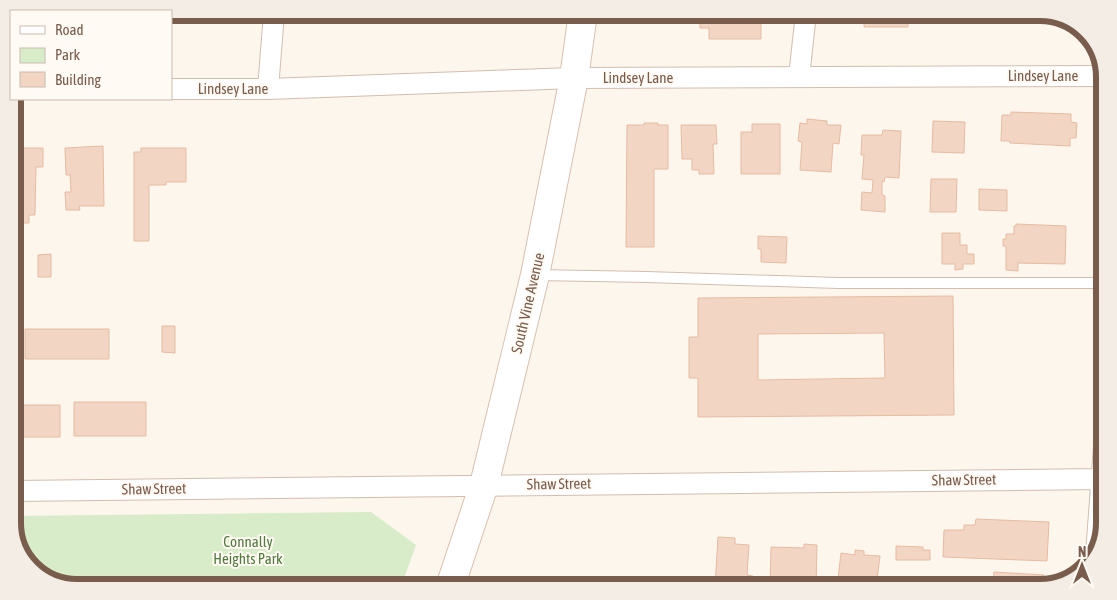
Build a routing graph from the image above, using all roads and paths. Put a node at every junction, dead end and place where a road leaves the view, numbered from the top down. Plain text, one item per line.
1 (273, 21) edge
2 (583, 21) edge
3 (805, 21) edge
4 (1096, 76) edge
5 (798, 77) junction
6 (574, 78) junction
7 (172, 89) edge
8 (268, 89) junction
9 (535, 275) junction
10 (1096, 283) edge
11 (1096, 478) edge
12 (484, 485) junction
13 (21, 491) edge
14 (453, 579) edge

1 - 8 street
2 - 6 main road, South Vine Avenue
3 - 5 street
4 - 5 street, Lindsey Lane
5 - 6 street, Lindsey Lane
6 - 8 street, Lindsey Lane
6 - 9 main road, South Vine Avenue
7 - 8 street, Lindsey Lane
9 - 10 lane
9 - 12 main road, South Vine Avenue
11 - 12 street, Shaw Street
12 - 13 street, Shaw Street
12 - 14 main road, South Vine Avenue

